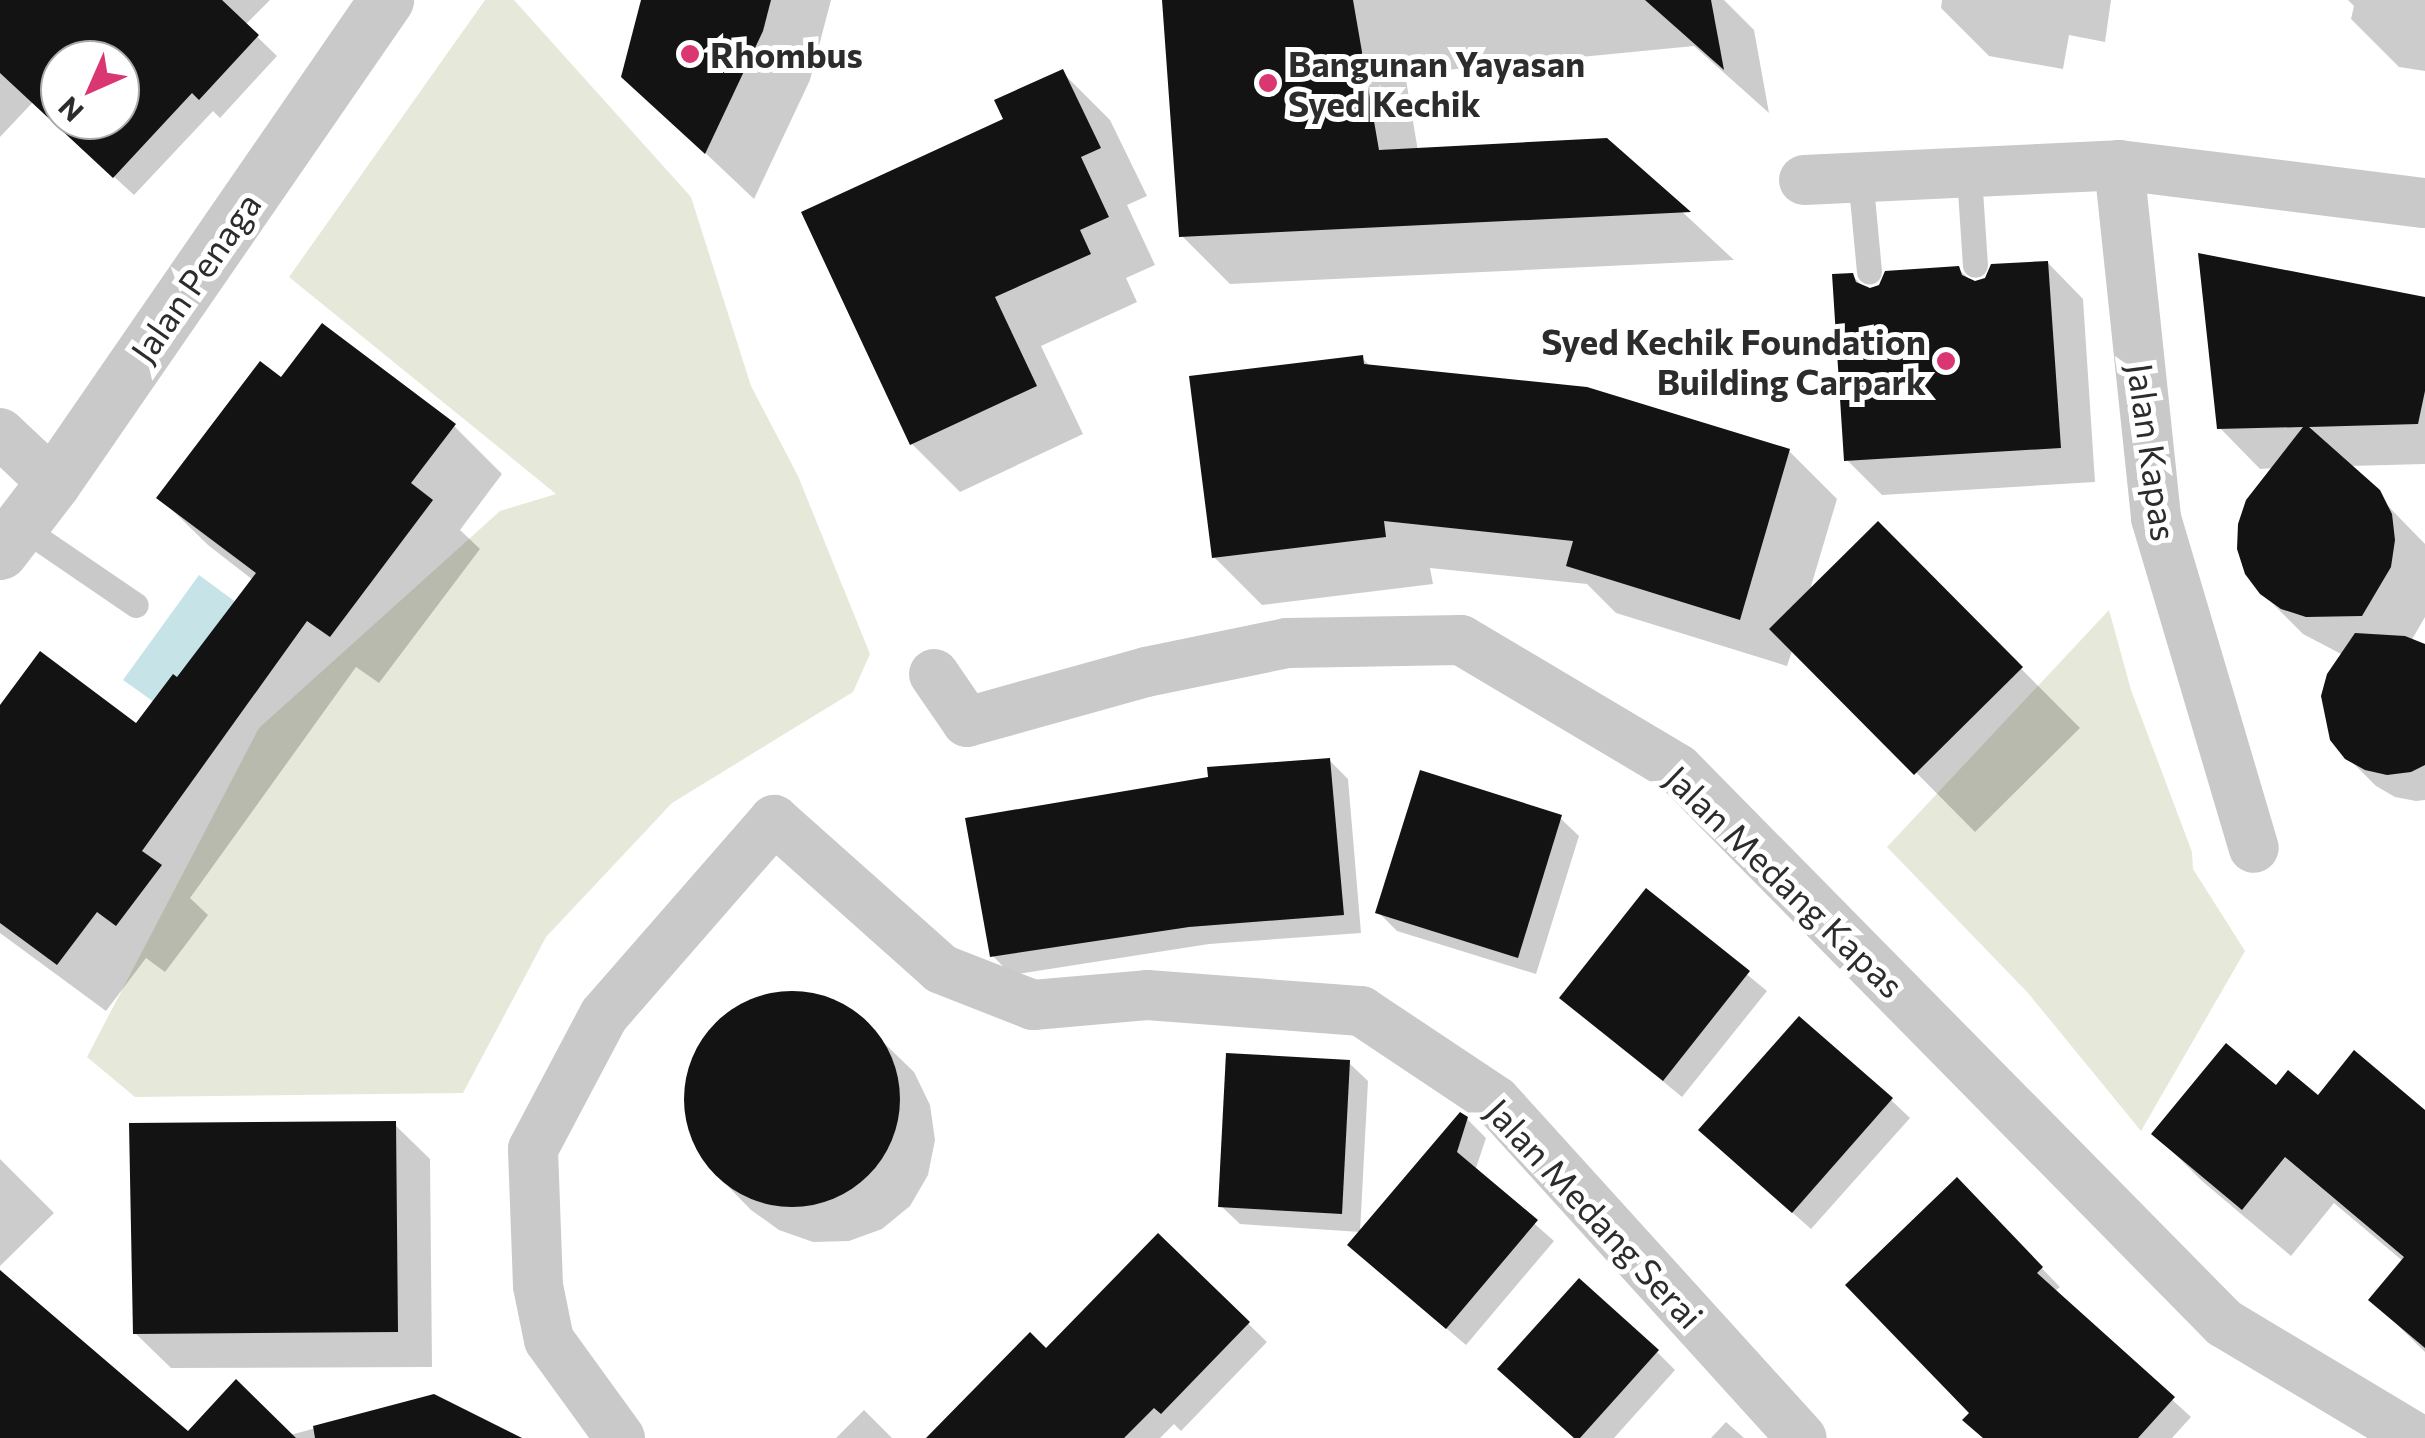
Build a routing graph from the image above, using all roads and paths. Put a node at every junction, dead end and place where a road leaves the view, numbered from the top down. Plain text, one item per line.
1 (386, 0) edge
2 (2119, 165) junction
3 (1968, 174) junction
4 (1860, 176) junction
5 (1804, 180) dead end
6 (2425, 204) edge
7 (1975, 265) dead end
8 (1869, 272) dead end
9 (0, 433) edge
10 (53, 482) junction
11 (10, 539) edge
12 (136, 605) dead end
13 (934, 674) dead end
14 (2254, 848) dead end
15 (620, 1438) edge
16 (1802, 1438) edge
17 (2416, 1438) edge

1 - 10 street, Jalan Penaga
2 - 3 street
2 - 6 street
2 - 14 street, Jalan Kapas
3 - 4 street
3 - 7 lane
4 - 5 street
4 - 8 lane
9 - 10 street
10 - 11 street, Jalan Penaga
11 - 12 lane
13 - 17 street, Jalan Medang Kapas
15 - 16 street, Jalan Medang Serai

